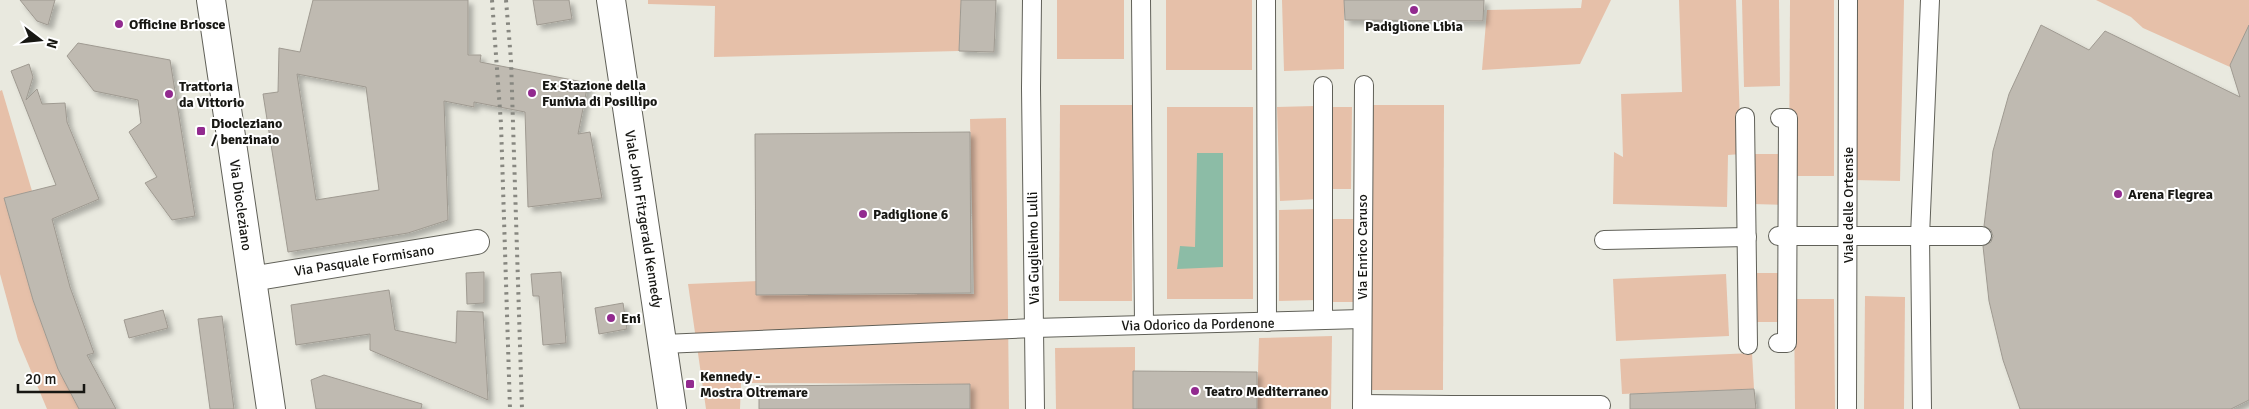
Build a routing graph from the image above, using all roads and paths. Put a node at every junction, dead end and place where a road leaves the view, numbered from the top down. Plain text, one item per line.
1 (211, 0) edge
2 (611, 0) edge
3 (1032, 0) edge
4 (1141, 0) edge
5 (1266, 0) edge
6 (1848, 0) edge
7 (1930, 0) edge
8 (1364, 85) dead end
9 (1323, 86) dead end
10 (1848, 235) junction
11 (1766, 236) junction
12 (1920, 236) junction
13 (1982, 236) dead end
14 (1604, 240) dead end
15 (477, 242) dead end
16 (251, 279) junction
17 (1362, 319) junction
18 (1323, 320) junction
19 (1267, 322) junction
20 (1144, 325) junction
21 (1034, 328) junction
22 (663, 344) junction
23 (1600, 405) dead end
24 (1362, 406) edge
25 (1452, 407) edge
26 (271, 409) edge
27 (672, 409) edge
28 (1034, 409) edge
29 (1847, 409) edge
30 (1922, 409) edge

1 - 16 street, Via Diocleziano
2 - 22 street, Viale John Fitzgerald Kennedy
3 - 21 street, Via Guglielmo Lulli
4 - 20 street
5 - 19 street
6 - 10 street, Viale delle Ortensie
7 - 12 street
8 - 17 street, Via Enrico Caruso
9 - 18 street
10 - 11 street
10 - 12 street
10 - 29 street, Viale delle Ortensie
11 - 11 street
11 - 11 street
11 - 14 street
12 - 13 street
12 - 30 street
15 - 16 street, Via Pasquale Formisano
16 - 26 street, Via Diocleziano
17 - 18 street, Via Odorico da Pordenone
17 - 24 street, Via Enrico Caruso
18 - 19 street, Via Odorico da Pordenone
19 - 20 street, Via Odorico da Pordenone
20 - 21 street, Via Odorico da Pordenone
21 - 22 street, Via Odorico da Pordenone
21 - 28 street, Via Guglielmo Lulli
22 - 27 street, Viale John Fitzgerald Kennedy
23 - 25 street
24 - 25 street

